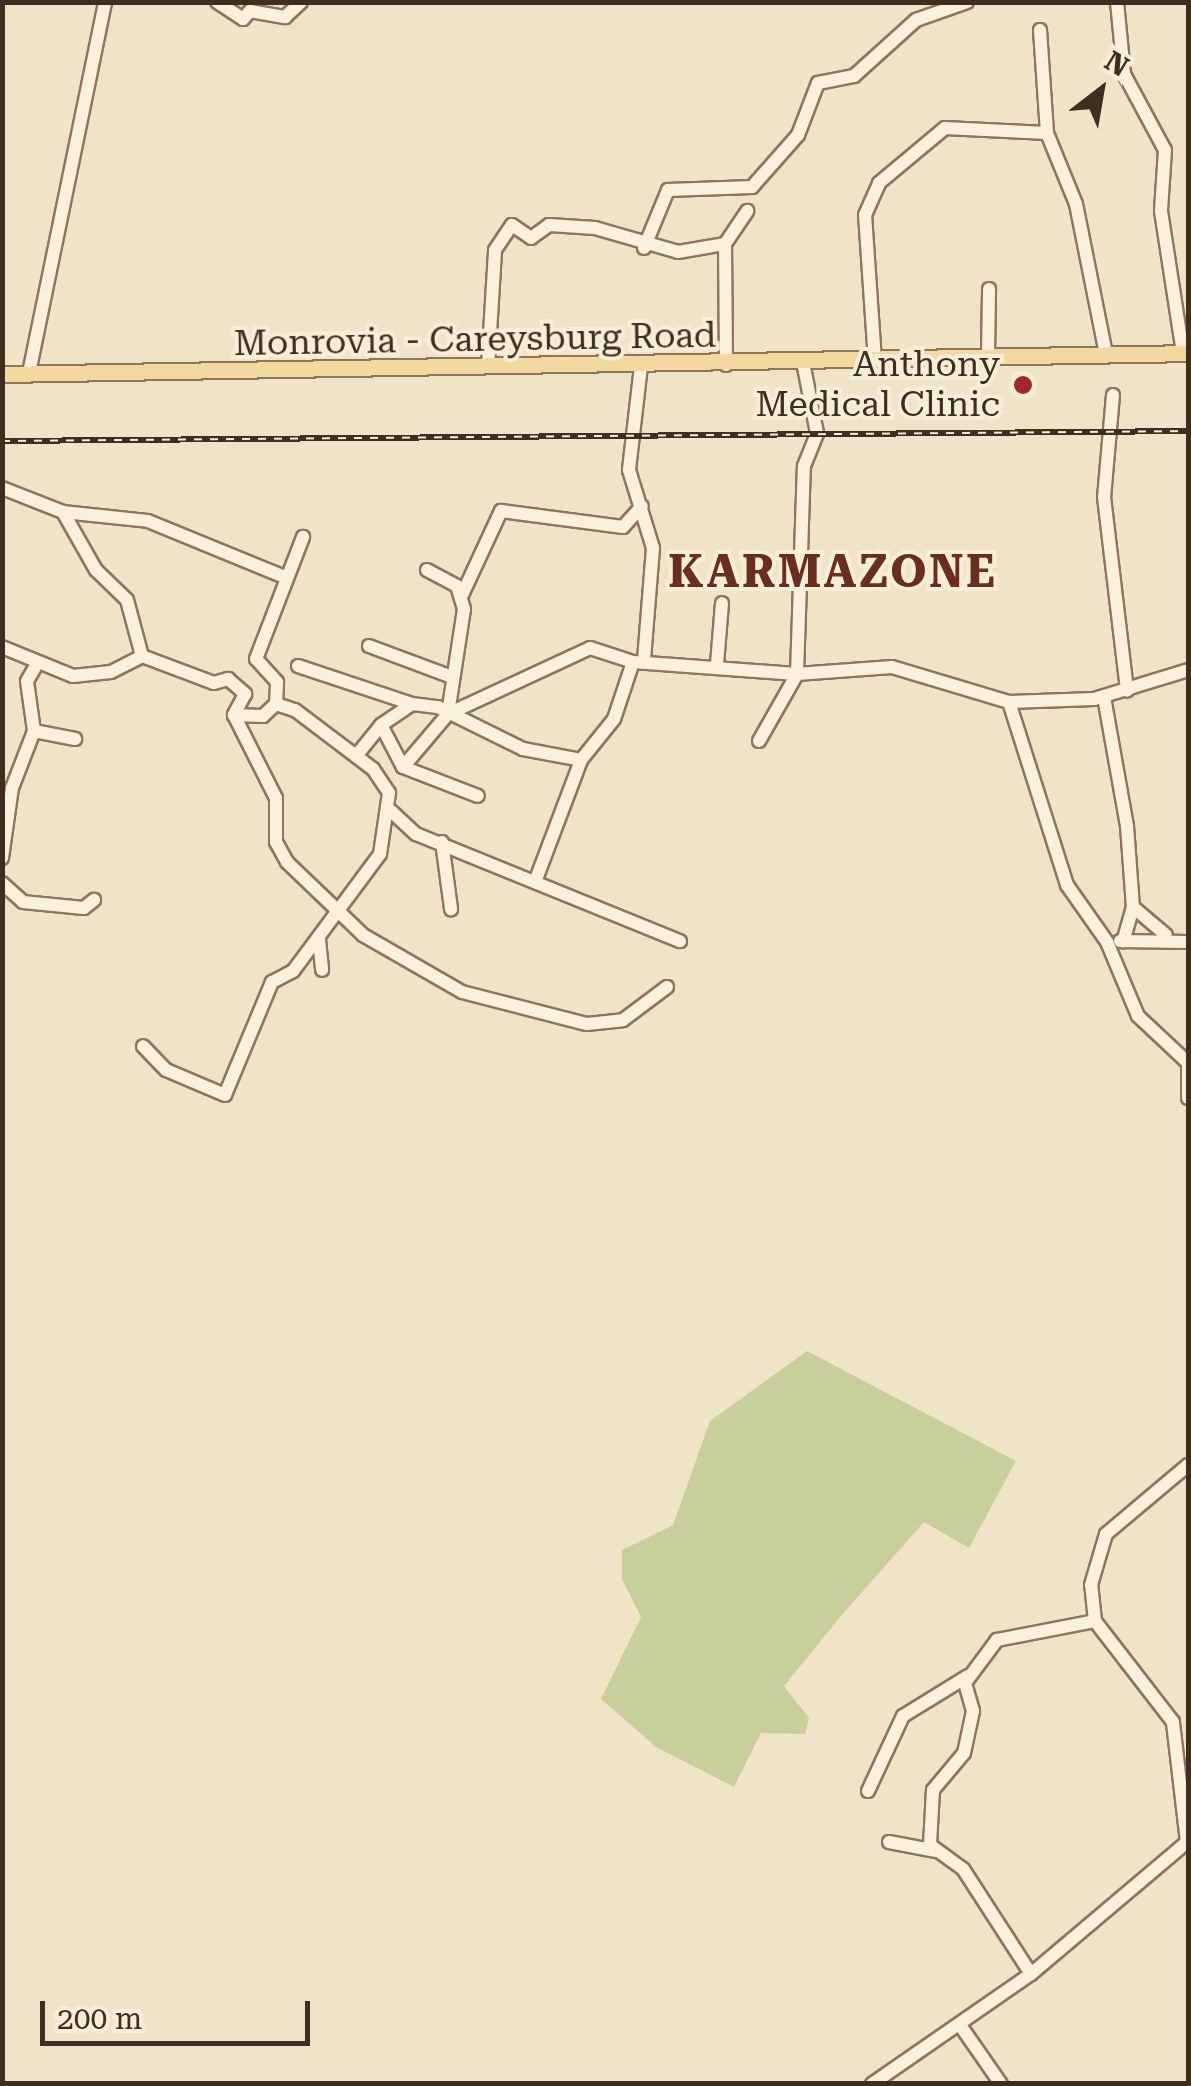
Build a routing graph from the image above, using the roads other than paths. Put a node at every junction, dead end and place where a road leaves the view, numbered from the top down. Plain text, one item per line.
1 (106, 2) edge
2 (218, 2) edge
3 (300, 2) edge
4 (912, 2) edge
5 (967, 2) edge
6 (1118, 2) edge
7 (916, 20) junction
8 (1040, 30) dead end
9 (1047, 133) junction
10 (747, 211) dead end
11 (725, 244) junction
12 (644, 248) junction
13 (989, 290) dead end
14 (1186, 353) edge
15 (1106, 354) junction
16 (988, 356) junction
17 (875, 360) junction
18 (803, 362) junction
19 (726, 365) junction
20 (488, 366) junction
21 (641, 366) junction
22 (29, 373) junction
23 (2, 374) edge
24 (1113, 395) dead end
25 (2, 488) edge
26 (642, 506) junction
27 (64, 512) junction
28 (303, 537) dead end
29 (426, 570) dead end
30 (288, 578) junction
31 (462, 595) junction
32 (722, 602) dead end
33 (369, 646) dead end
34 (2, 647) edge
35 (142, 656) junction
36 (638, 661) junction
37 (718, 664) junction
38 (298, 666) dead end
39 (36, 668) junction
40 (1188, 670) edge
41 (797, 674) junction
42 (452, 677) junction
43 (1126, 691) junction
44 (1104, 697) junction
45 (1009, 702) junction
46 (276, 704) junction
47 (412, 704) junction
48 (448, 714) junction
49 (234, 715) junction
50 (382, 725) junction
51 (34, 732) junction
52 (75, 739) dead end
53 (759, 741) dead end
54 (356, 756) junction
55 (581, 760) junction
56 (403, 766) junction
57 (478, 796) dead end
58 (389, 808) junction
59 (442, 842) junction
60 (2, 858) edge
61 (534, 882) junction
62 (2, 883) edge
63 (94, 900) dead end
64 (1133, 908) junction
65 (451, 909) dead end
66 (335, 916) junction
67 (316, 933) junction
68 (1168, 936) junction
69 (680, 941) dead end
70 (1106, 942) junction
71 (1123, 942) junction
72 (1188, 942) edge
73 (322, 970) dead end
74 (667, 988) dead end
75 (143, 1046) dead end
76 (1188, 1063) edge
77 (1188, 1098) edge
78 (1188, 1465) edge
79 (1095, 1621) junction
80 (968, 1676) junction
81 (868, 1791) dead end
82 (889, 1842) dead end
83 (1188, 1843) edge
84 (936, 1851) junction
85 (1031, 1974) junction
86 (960, 2025) junction
87 (872, 2084) edge
88 (1001, 2084) edge

1 - 22 street
2 - 3 street
4 - 7 street
5 - 7 street
6 - 14 street
7 - 12 street
8 - 9 street
9 - 15 street
9 - 17 street
10 - 11 street
11 - 12 street
11 - 19 street
12 - 20 street
13 - 16 street
14 - 15 main road, Monrovia - Careysburg Road
15 - 16 main road, Monrovia - Careysburg Road
16 - 17 main road, Monrovia - Careysburg Road
17 - 18 main road, Monrovia - Careysburg Road
18 - 19 main road, Monrovia - Careysburg Road
18 - 41 street
19 - 21 main road, Monrovia - Careysburg Road
20 - 21 main road, Monrovia - Careysburg Road
20 - 22 main road, Monrovia - Careysburg Road
21 - 26 street
22 - 23 main road, Monrovia - Careysburg Road
24 - 43 street
25 - 27 street
26 - 31 street
26 - 36 street
27 - 30 street
27 - 35 street
28 - 30 street
29 - 31 street
30 - 46 street
31 - 42 street
32 - 37 street
33 - 42 street
34 - 39 street
35 - 39 street
35 - 49 street
36 - 37 street
36 - 48 street
36 - 55 street
37 - 41 street
38 - 47 street
39 - 51 street
40 - 43 street
41 - 45 street
41 - 53 street
42 - 48 street
43 - 44 street
44 - 45 street
44 - 64 street
45 - 70 street
46 - 49 street
46 - 54 street
47 - 48 street
47 - 50 street
48 - 55 street
48 - 56 street
49 - 66 street
50 - 54 street
50 - 56 street
51 - 52 street
51 - 60 street
54 - 58 street
55 - 61 street
56 - 57 street
58 - 59 street
58 - 66 street
59 - 61 street
59 - 65 street
61 - 69 street
62 - 63 street
64 - 68 street
64 - 71 street
66 - 67 street
66 - 74 street
67 - 73 street
67 - 75 street
68 - 71 street
68 - 72 street
70 - 71 street
70 - 76 street
76 - 77 street
78 - 79 street
79 - 80 street
79 - 83 street
80 - 81 street
80 - 84 street
82 - 84 street
83 - 85 street
84 - 85 street
85 - 86 street
86 - 87 street
86 - 88 street

